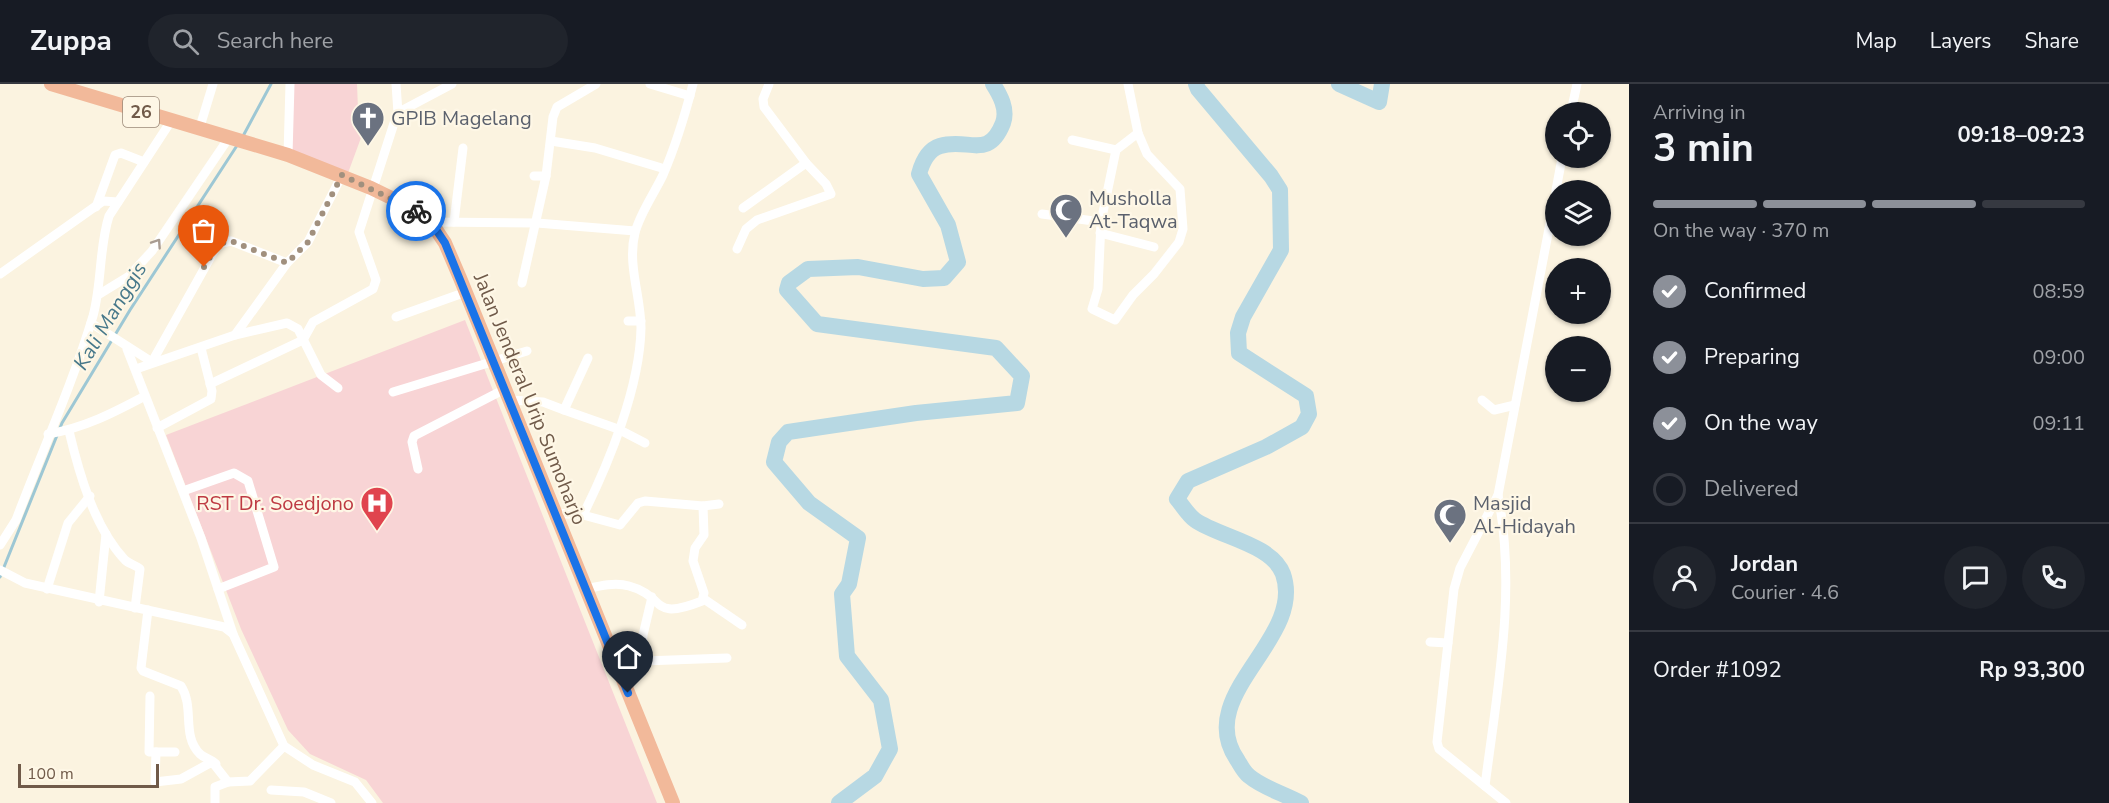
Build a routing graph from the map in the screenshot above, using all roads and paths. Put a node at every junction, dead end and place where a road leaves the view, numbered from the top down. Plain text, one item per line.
1 (51, 84) edge
2 (213, 84) edge
3 (290, 84) edge
4 (396, 84) edge
5 (452, 84) edge
6 (596, 84) edge
7 (650, 84) edge
8 (693, 84) edge
9 (769, 84) edge
10 (1128, 84) edge
11 (1577, 84) edge
12 (690, 96) junction
13 (1573, 102) edge
14 (398, 113) junction
15 (171, 121) junction
16 (199, 130) junction
17 (1138, 133) junction
18 (229, 139) junction
19 (1072, 140) dead end
20 (551, 141) junction
21 (463, 148) dead end
22 (1116, 150) junction
23 (288, 155) junction
24 (144, 162) junction
25 (806, 163) junction
26 (665, 169) junction
27 (342, 175) junction
28 (534, 176) dead end
29 (546, 176) junction
30 (371, 188) junction
31 (118, 202) junction
32 (96, 207) junction
33 (743, 208) dead end
34 (1042, 214) dead end
35 (431, 222) junction
36 (454, 222) junction
37 (1101, 222) junction
38 (537, 223) junction
39 (635, 231) junction
40 (1100, 233) junction
41 (1545, 246) edge
42 (1154, 247) dead end
43 (737, 249) dead end
44 (287, 263) junction
45 (0, 274) edge
46 (522, 283) dead end
47 (466, 292) junction
48 (98, 294) junction
49 (396, 317) dead end
50 (628, 321) dead end
51 (641, 321) junction
52 (91, 323) junction
53 (235, 334) junction
54 (303, 340) junction
55 (126, 347) junction
56 (201, 348) junction
57 (527, 351) dead end
58 (588, 358) dead end
59 (152, 362) junction
60 (494, 362) junction
61 (136, 369) junction
62 (210, 384) junction
63 (338, 388) dead end
64 (393, 392) dead end
65 (507, 395) junction
66 (145, 396) junction
67 (1482, 400) dead end
68 (1515, 405) junction
69 (564, 410) junction
70 (158, 428) junction
71 (618, 429) junction
72 (58, 432) junction
73 (645, 443) dead end
74 (418, 469) dead end
75 (183, 491) junction
76 (1498, 495) junction
77 (90, 496) junction
78 (719, 504) dead end
79 (703, 506) junction
80 (554, 513) junction
81 (583, 515) junction
82 (106, 534) junction
83 (0, 545) edge
84 (0, 570) edge
85 (47, 589) junction
86 (218, 589) junction
87 (586, 589) junction
88 (652, 597) junction
89 (704, 599) junction
90 (99, 602) junction
91 (135, 608) junction
92 (148, 610) junction
93 (742, 626) dead end
94 (233, 634) junction
95 (1430, 642) dead end
96 (1448, 643) junction
97 (727, 658) dead end
98 (642, 659) junction
99 (616, 662) junction
100 (150, 696) dead end
101 (284, 746) junction
102 (191, 747) dead end
103 (156, 752) junction
104 (174, 752) dead end
105 (203, 767) junction
106 (229, 782) junction
107 (1485, 786) junction
108 (271, 790) dead end
109 (215, 803) edge
110 (331, 803) edge
111 (372, 803) edge
112 (673, 803) edge
113 (1506, 803) edge

1 - 15 highway, Jalan Jenderal Urip Sumoharjo / 26
2 - 16 street
3 - 23 street
4 - 14 street
5 - 14 street
6 - 20 street
7 - 12 street
8 - 12 street
9 - 25 street
10 - 17 street
11 - 13 street
12 - 26 street
14 - 30 street
15 - 16 highway, Jalan Jenderal Urip Sumoharjo / 26
15 - 24 street
16 - 18 highway, Jalan Jenderal Urip Sumoharjo / 26
17 - 22 street
17 - 40 street
18 - 23 highway, Jalan Jenderal Urip Sumoharjo / 26
48 -> 18 street
19 - 22 street
20 - 26 street
20 - 29 street
21 - 36 street
22 - 37 street
23 - 27 highway, Jalan Jenderal Urip Sumoharjo / 26
24 - 31 street
24 - 32 street
25 - 33 street
25 - 43 street
26 - 39 street
27 - 30 highway, Jalan Jenderal Urip Sumoharjo / 26
27 - 44 street
28 - 29 street
29 - 38 street
30 - 35 highway, Jalan Jenderal Urip Sumoharjo / 26
30 - 54 street
31 - 32 street
31 - 48 street
32 - 45 street
34 - 37 street
35 - 36 street
35 - 47 highway, Jalan Jenderal Urip Sumoharjo / 26
36 - 38 street
37 - 40 street
38 - 39 street
38 - 46 street
39 - 51 street
40 - 42 street
41 - 68 street
44 - 53 street
44 - 59 street
47 - 49 street
47 - 60 highway, Jalan Jenderal Urip Sumoharjo / 26
48 - 52 street
50 - 51 street
51 - 71 street
52 - 55 street
52 - 72 street
53 - 54 street
53 - 56 street
54 - 62 street
54 - 63 street
55 - 59 street
55 - 61 street
56 - 59 street
56 - 62 street
57 - 60 street
58 - 69 street
59 - 61 street
60 - 64 street
60 - 65 highway, Jalan Jenderal Urip Sumoharjo / 26
61 - 66 street
62 - 70 street
65 - 69 street
65 - 74 street
65 - 80 highway, Jalan Jenderal Urip Sumoharjo / 26
66 - 70 street
66 - 72 street
67 - 68 street
68 - 76 street
69 - 71 street
70 - 75 street
71 - 73 street
71 - 81 street
72 - 77 street
72 - 83 street
75 - 86 street
75 - 86 street
76 - 96 street
76 - 107 street
77 - 82 street
77 - 85 street
78 - 79 street
79 - 81 street
79 - 89 street
80 - 81 street
80 - 87 highway, Jalan Jenderal Urip Sumoharjo / 26
82 - 90 street
82 - 91 street
84 - 85 street
85 - 90 street
86 - 94 street
87 - 88 street
87 - 99 highway, Jalan Jenderal Urip Sumoharjo / 26
88 - 89 street
88 - 98 street
89 - 93 street
90 - 91 street
91 - 92 street
92 - 94 street
92 - 106 street
94 - 101 street
95 - 96 street
96 - 107 street
97 - 98 street
98 - 99 street
99 - 112 highway, Jalan Jenderal Urip Sumoharjo / 26
100 - 103 street
101 - 106 street
101 - 111 street
102 - 105 street
103 - 104 street
103 - 105 street
105 - 106 street
106 - 109 street
107 - 113 street
108 - 110 street

